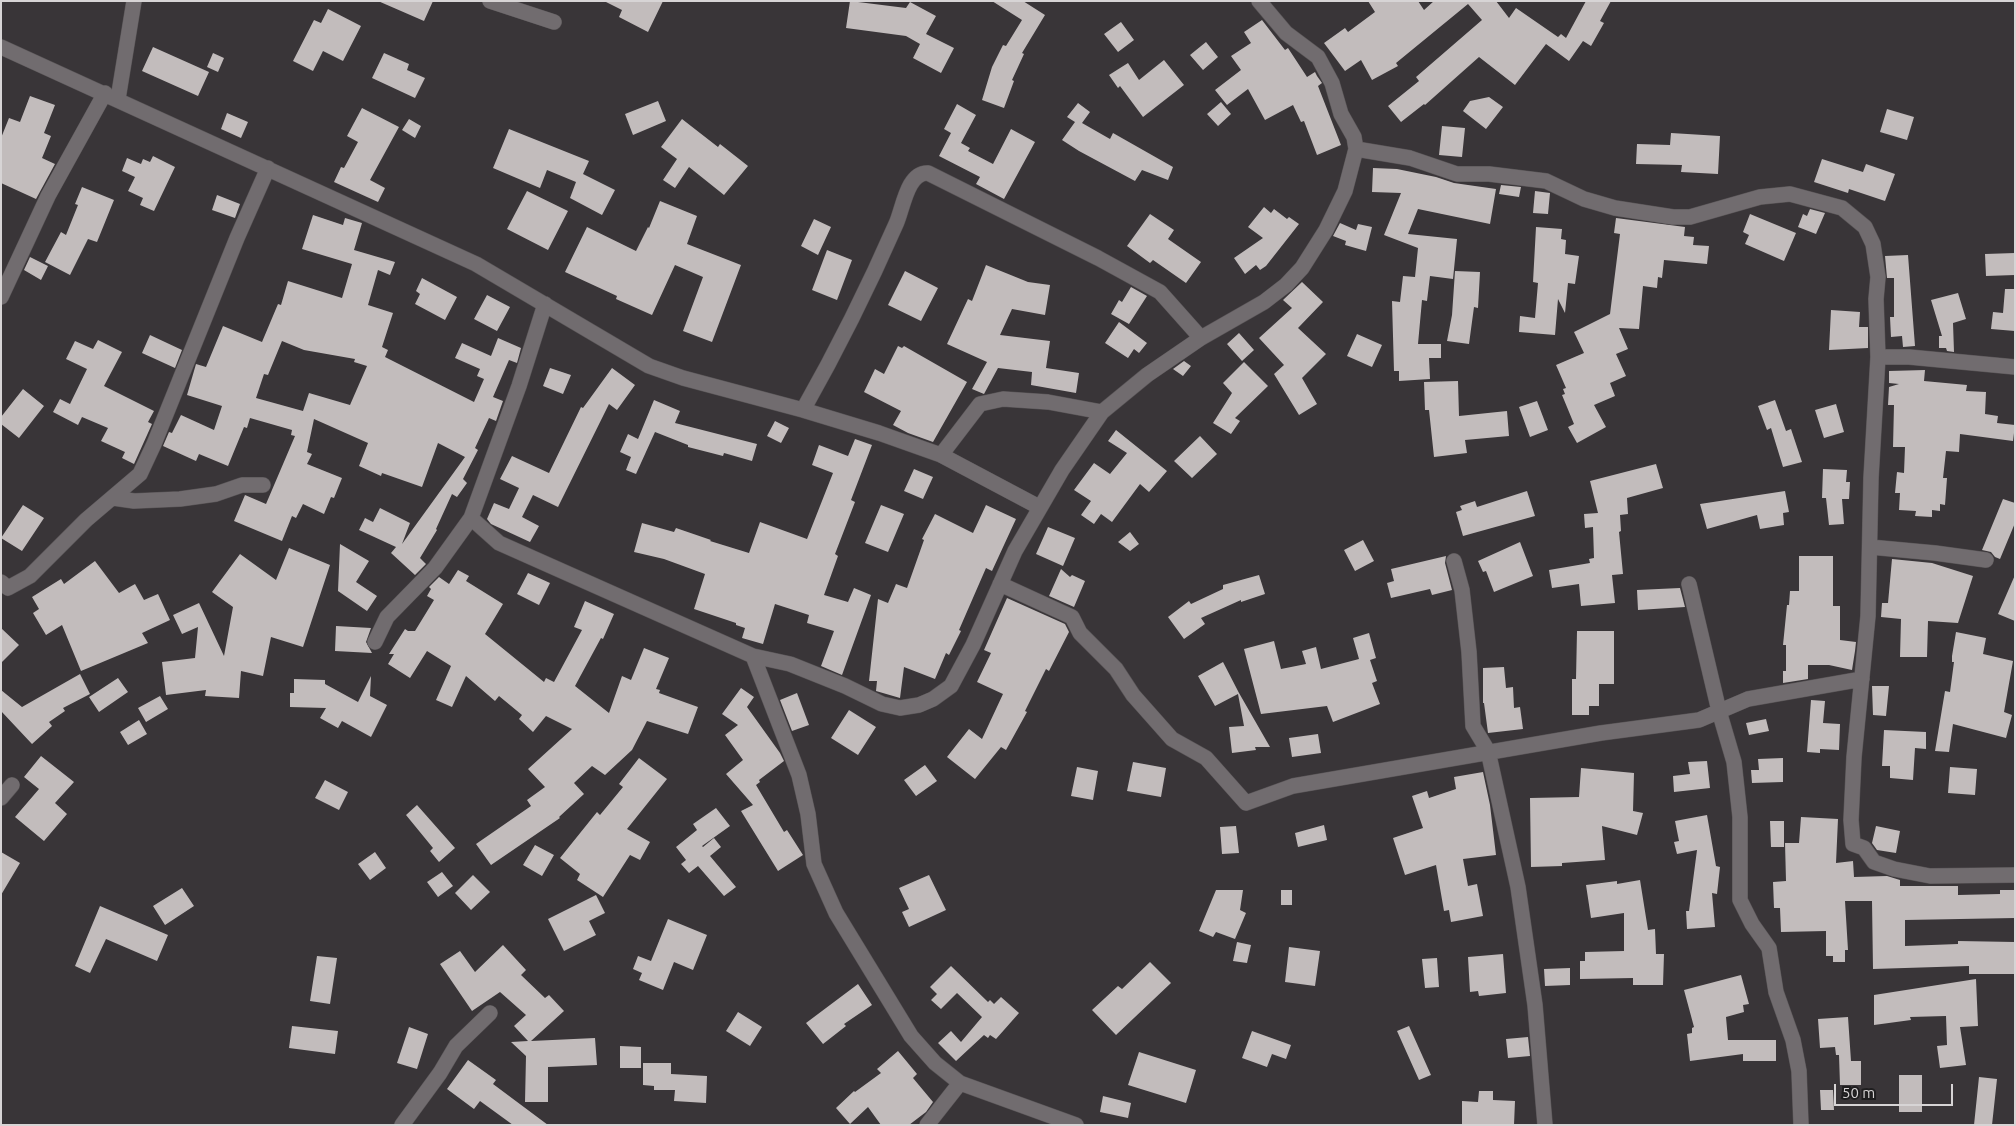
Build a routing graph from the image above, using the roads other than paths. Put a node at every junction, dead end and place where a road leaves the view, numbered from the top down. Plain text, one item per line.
1 (134, 1) edge
2 (490, 1) edge
3 (1259, 1) edge
4 (554, 22) dead end
5 (1, 47) edge
6 (111, 96) junction
7 (1356, 149) junction
8 (268, 168) junction
9 (1, 297) edge
10 (546, 304) junction
11 (1201, 338) junction
12 (1878, 357) junction
13 (2015, 367) edge
14 (803, 410) junction
15 (1102, 412) junction
16 (941, 455) junction
17 (140, 474) junction
18 (263, 485) dead end
19 (113, 498) junction
20 (151, 499) junction
21 (1039, 507) junction
22 (471, 518) junction
23 (1870, 547) junction
24 (1986, 560) dead end
25 (1454, 561) dead end
26 (1, 582) edge
27 (1000, 584) junction
28 (1690, 584) dead end
29 (375, 642) dead end
30 (754, 656) junction
31 (1862, 679) junction
32 (1719, 711) junction
33 (1488, 752) junction
34 (12, 785) dead end
35 (1, 798) edge
36 (2015, 875) edge
37 (490, 1013) dead end
38 (960, 1083) junction
39 (402, 1125) edge
40 (927, 1125) edge
41 (1076, 1125) edge
42 (1545, 1125) edge
43 (1801, 1125) edge

1 - 6 street
2 - 4 street
3 - 7 street
5 - 6 street
6 - 8 street
6 - 9 street
7 - 11 street
7 - 12 street
8 - 10 street
8 - 17 street
10 - 14 street
10 - 22 street
11 - 14 street
11 - 15 street
12 - 13 street
12 - 23 street
14 - 16 street
15 - 16 street
15 - 21 street
16 - 21 street
17 - 19 street
17 - 20 street
18 - 20 street
19 - 20 street
19 - 26 street
21 - 27 street
22 - 29 street
22 - 30 street
23 - 24 street
23 - 31 street
25 - 33 street
27 - 30 street
27 - 33 street
28 - 32 street
30 - 38 street
31 - 32 street
31 - 36 street
32 - 33 street
32 - 43 street
33 - 42 street
34 - 35 street
37 - 39 street
38 - 40 street
38 - 41 street

